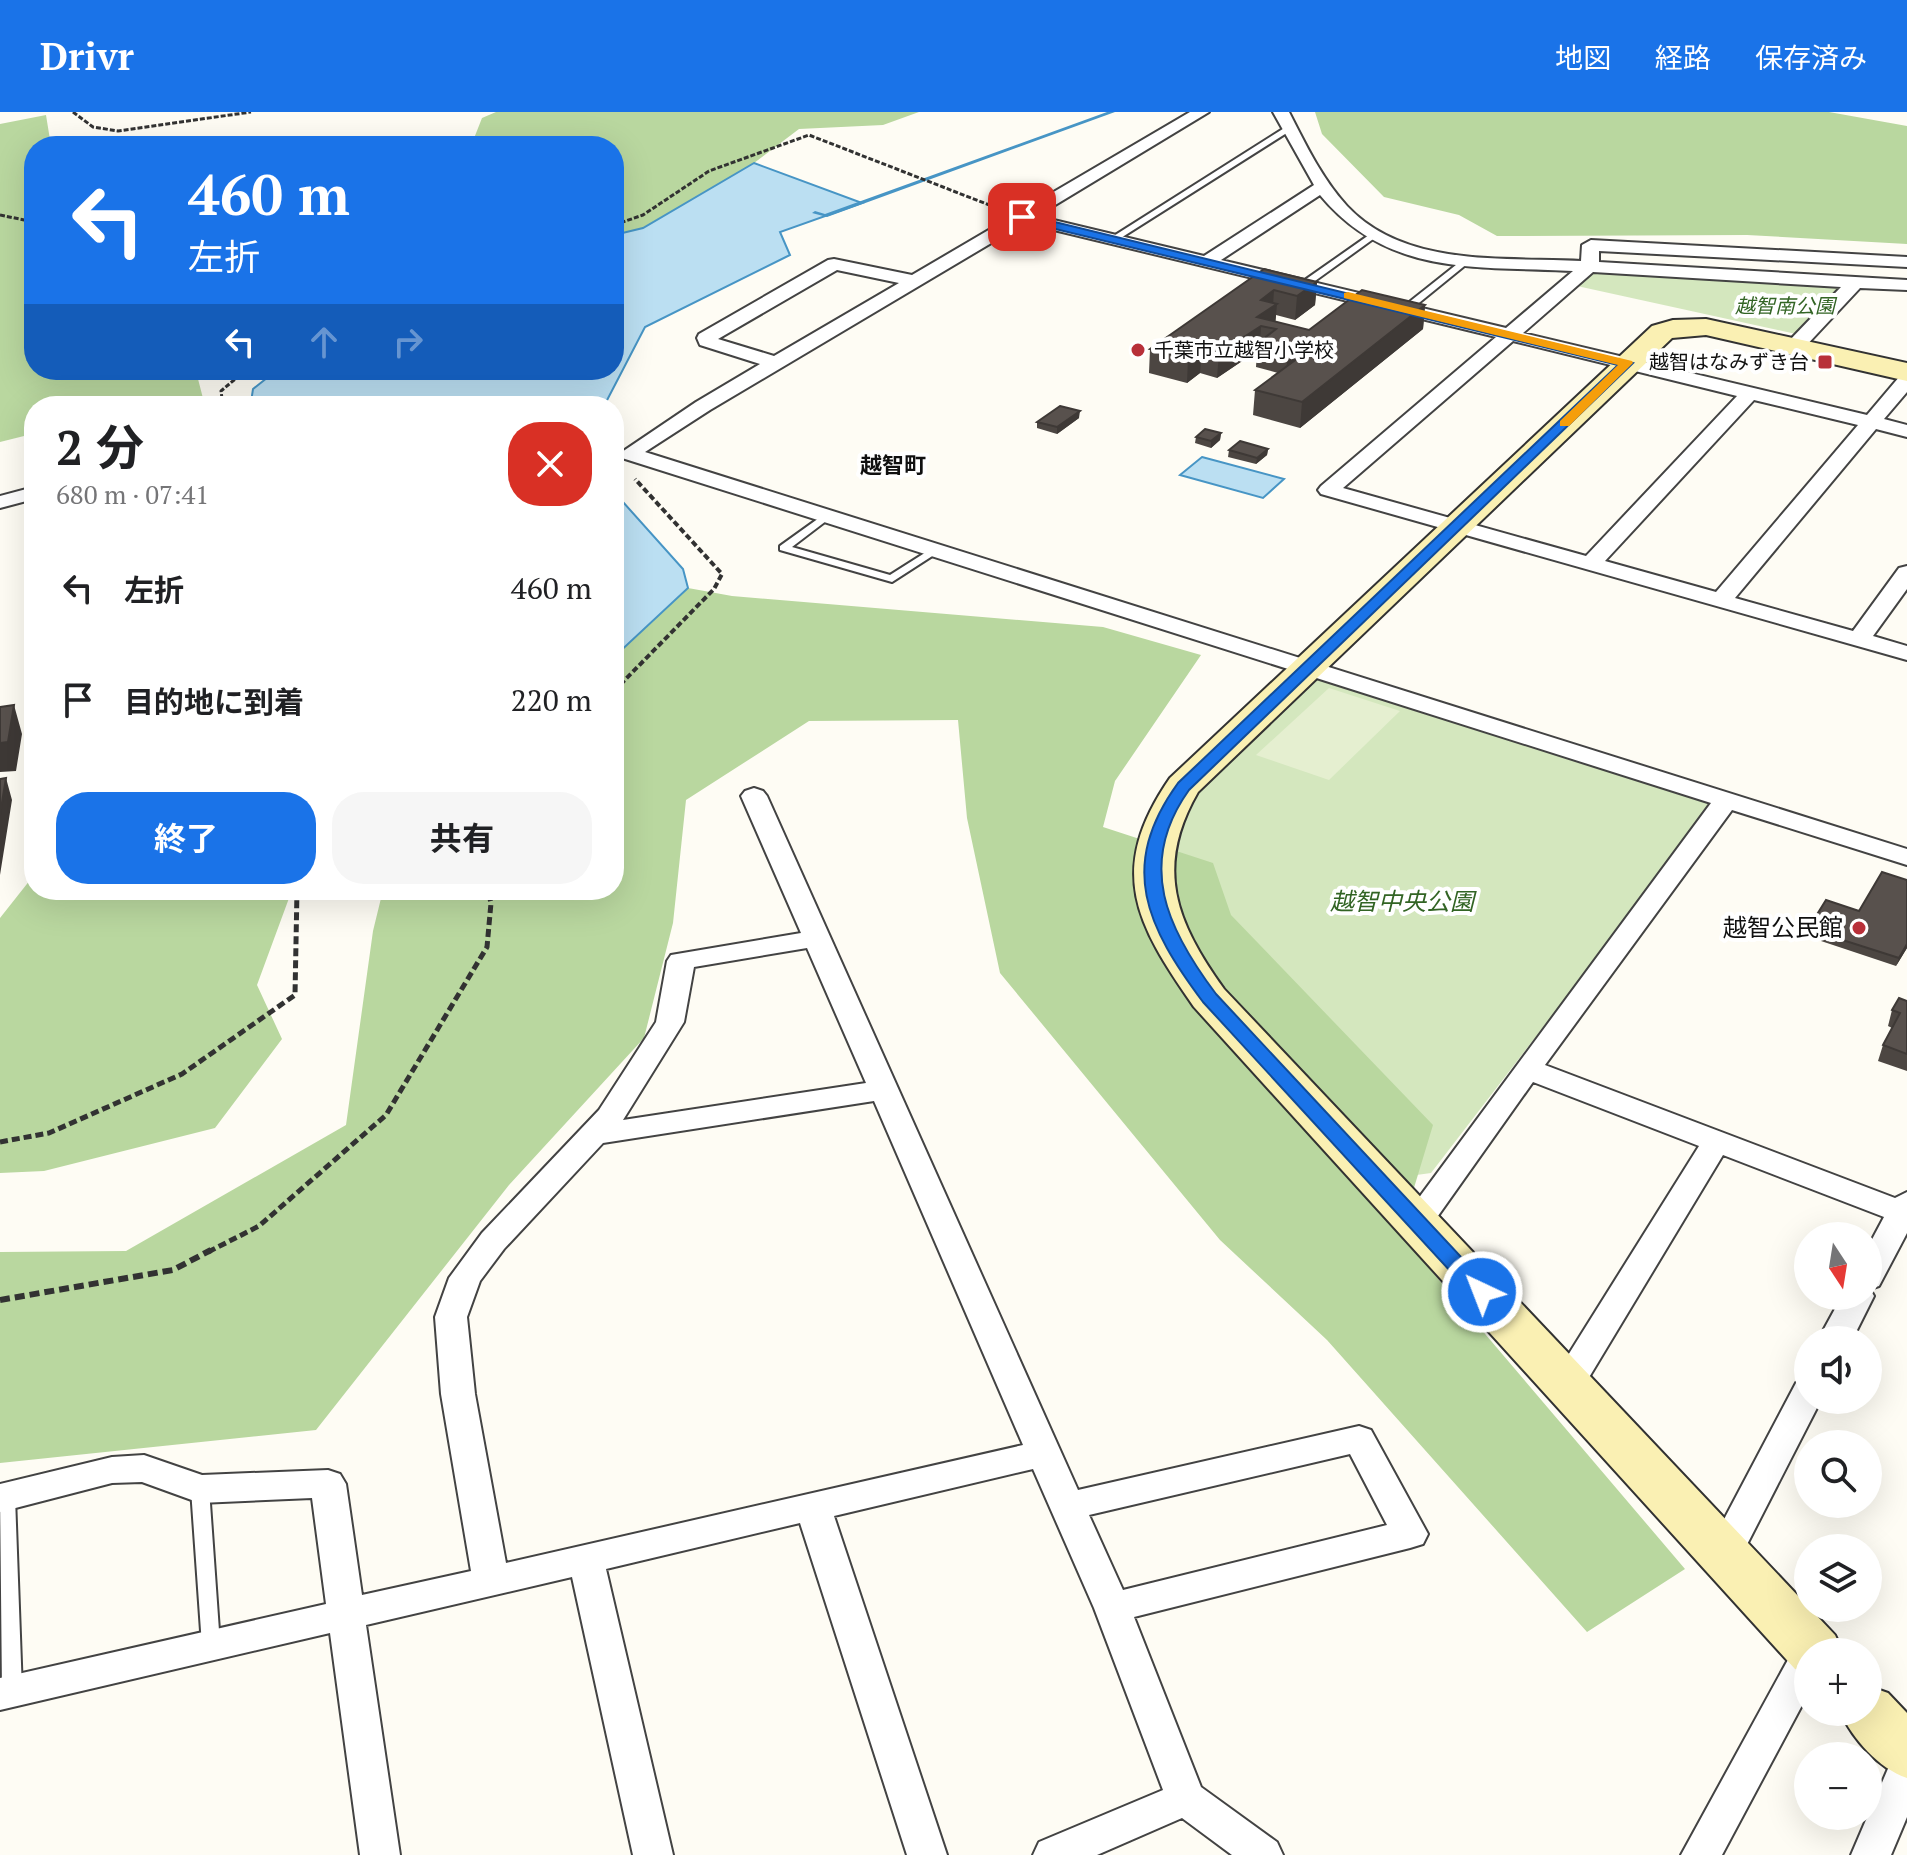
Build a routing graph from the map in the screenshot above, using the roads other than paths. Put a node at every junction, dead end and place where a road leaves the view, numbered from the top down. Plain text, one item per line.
1 (1201, 112) edge
2 (1281, 112) edge
3 (1289, 129) junction
4 (1321, 187) junction
5 (1022, 217) junction
6 (1372, 237) junction
7 (1113, 239) junction
8 (1469, 259) junction
9 (1208, 261) junction
10 (1907, 262) edge
11 (1590, 266) junction
12 (915, 281) junction
13 (1855, 282) junction
14 (1305, 284) junction
15 (1907, 285) edge
16 (1406, 309) junction
17 (1510, 335) junction
18 (1795, 346) junction
19 (776, 363) junction
20 (1627, 363) junction
21 (1907, 372) edge
22 (1907, 380) edge
23 (1750, 393) junction
24 (1870, 422) junction
25 (1907, 431) edge
26 (24, 496) edge
27 (0, 502) edge
28 (826, 516) junction
29 (1455, 527) junction
30 (935, 551) junction
31 (1589, 565) junction
32 (1907, 573) edge
33 (1720, 601) junction
34 (1859, 639) junction
35 (1907, 653) edge
36 (1307, 668) junction
37 (754, 796) dead end
38 (1726, 800) junction
39 (1907, 857) edge
40 (817, 938) junction
41 (1527, 1069) junction
42 (884, 1090) junction
43 (597, 1134) junction
44 (1717, 1141) junction
45 (1905, 1210) edge
46 (1417, 1222) junction
47 (1882, 1252) edge
48 (1567, 1385) junction
49 (1797, 1414) edge
50 (1045, 1453) junction
51 (200, 1489) junction
52 (3, 1498) edge
53 (1067, 1506) junction
54 (813, 1507) junction
55 (1724, 1554) junction
56 (586, 1559) junction
57 (491, 1581) junction
58 (1112, 1608) junction
59 (348, 1614) junction
60 (1799, 1638) edge
61 (211, 1645) junction
62 (1794, 1686) edge
63 (6, 1693) edge
64 (1882, 1725) edge
65 (1907, 1753) edge
66 (1907, 1769) edge
67 (1186, 1798) junction
68 (380, 1855) edge
69 (653, 1855) edge
70 (927, 1855) edge
71 (1053, 1855) edge
72 (1263, 1855) edge
73 (1701, 1855) edge
74 (1871, 1855) edge

1 - 5 street
2 - 3 street
3 - 4 street
3 - 7 lane
4 - 6 street
4 - 9 street
5 - 7 street
5 - 12 street
6 - 8 street
6 - 14 lane
7 - 9 street
8 - 11 street
8 - 16 lane
9 - 14 street
10 - 11 street
11 - 13 street
11 - 17 street
12 - 19 street
12 - 19 street
13 - 15 street
13 - 18 street
14 - 16 street
16 - 17 street
17 - 20 street
17 - 29 street
18 - 20 street
18 - 21 street
19 - 28 street
20 - 23 street
20 - 29 street
22 - 24 street
23 - 24 street
23 - 31 street
24 - 25 street
24 - 33 street
26 - 27 street
28 - 30 street
28 - 30 lane
29 - 31 street
29 - 36 street
30 - 36 street
31 - 33 street
32 - 34 street
33 - 34 street
34 - 35 street
36 - 38 street
36 - 46 street
37 - 40 street
38 - 39 street
38 - 41 street
40 - 42 street
40 - 43 street
41 - 44 street
41 - 46 street
42 - 43 street
42 - 50 street
43 - 57 street
44 - 45 street
44 - 48 street
45 - 47 street
46 - 48 street
48 - 55 street
49 - 55 street
50 - 53 street
50 - 54 street
51 - 52 street
51 - 59 street
51 - 61 lane
52 - 63 lane
53 - 58 street
53 - 58 street
54 - 56 street
54 - 70 street
55 - 60 street
56 - 57 street
56 - 69 street
57 - 59 street
58 - 67 street
59 - 61 street
59 - 68 street
61 - 63 street
62 - 73 street
64 - 65 street
66 - 74 street
67 - 71 street
67 - 72 street

